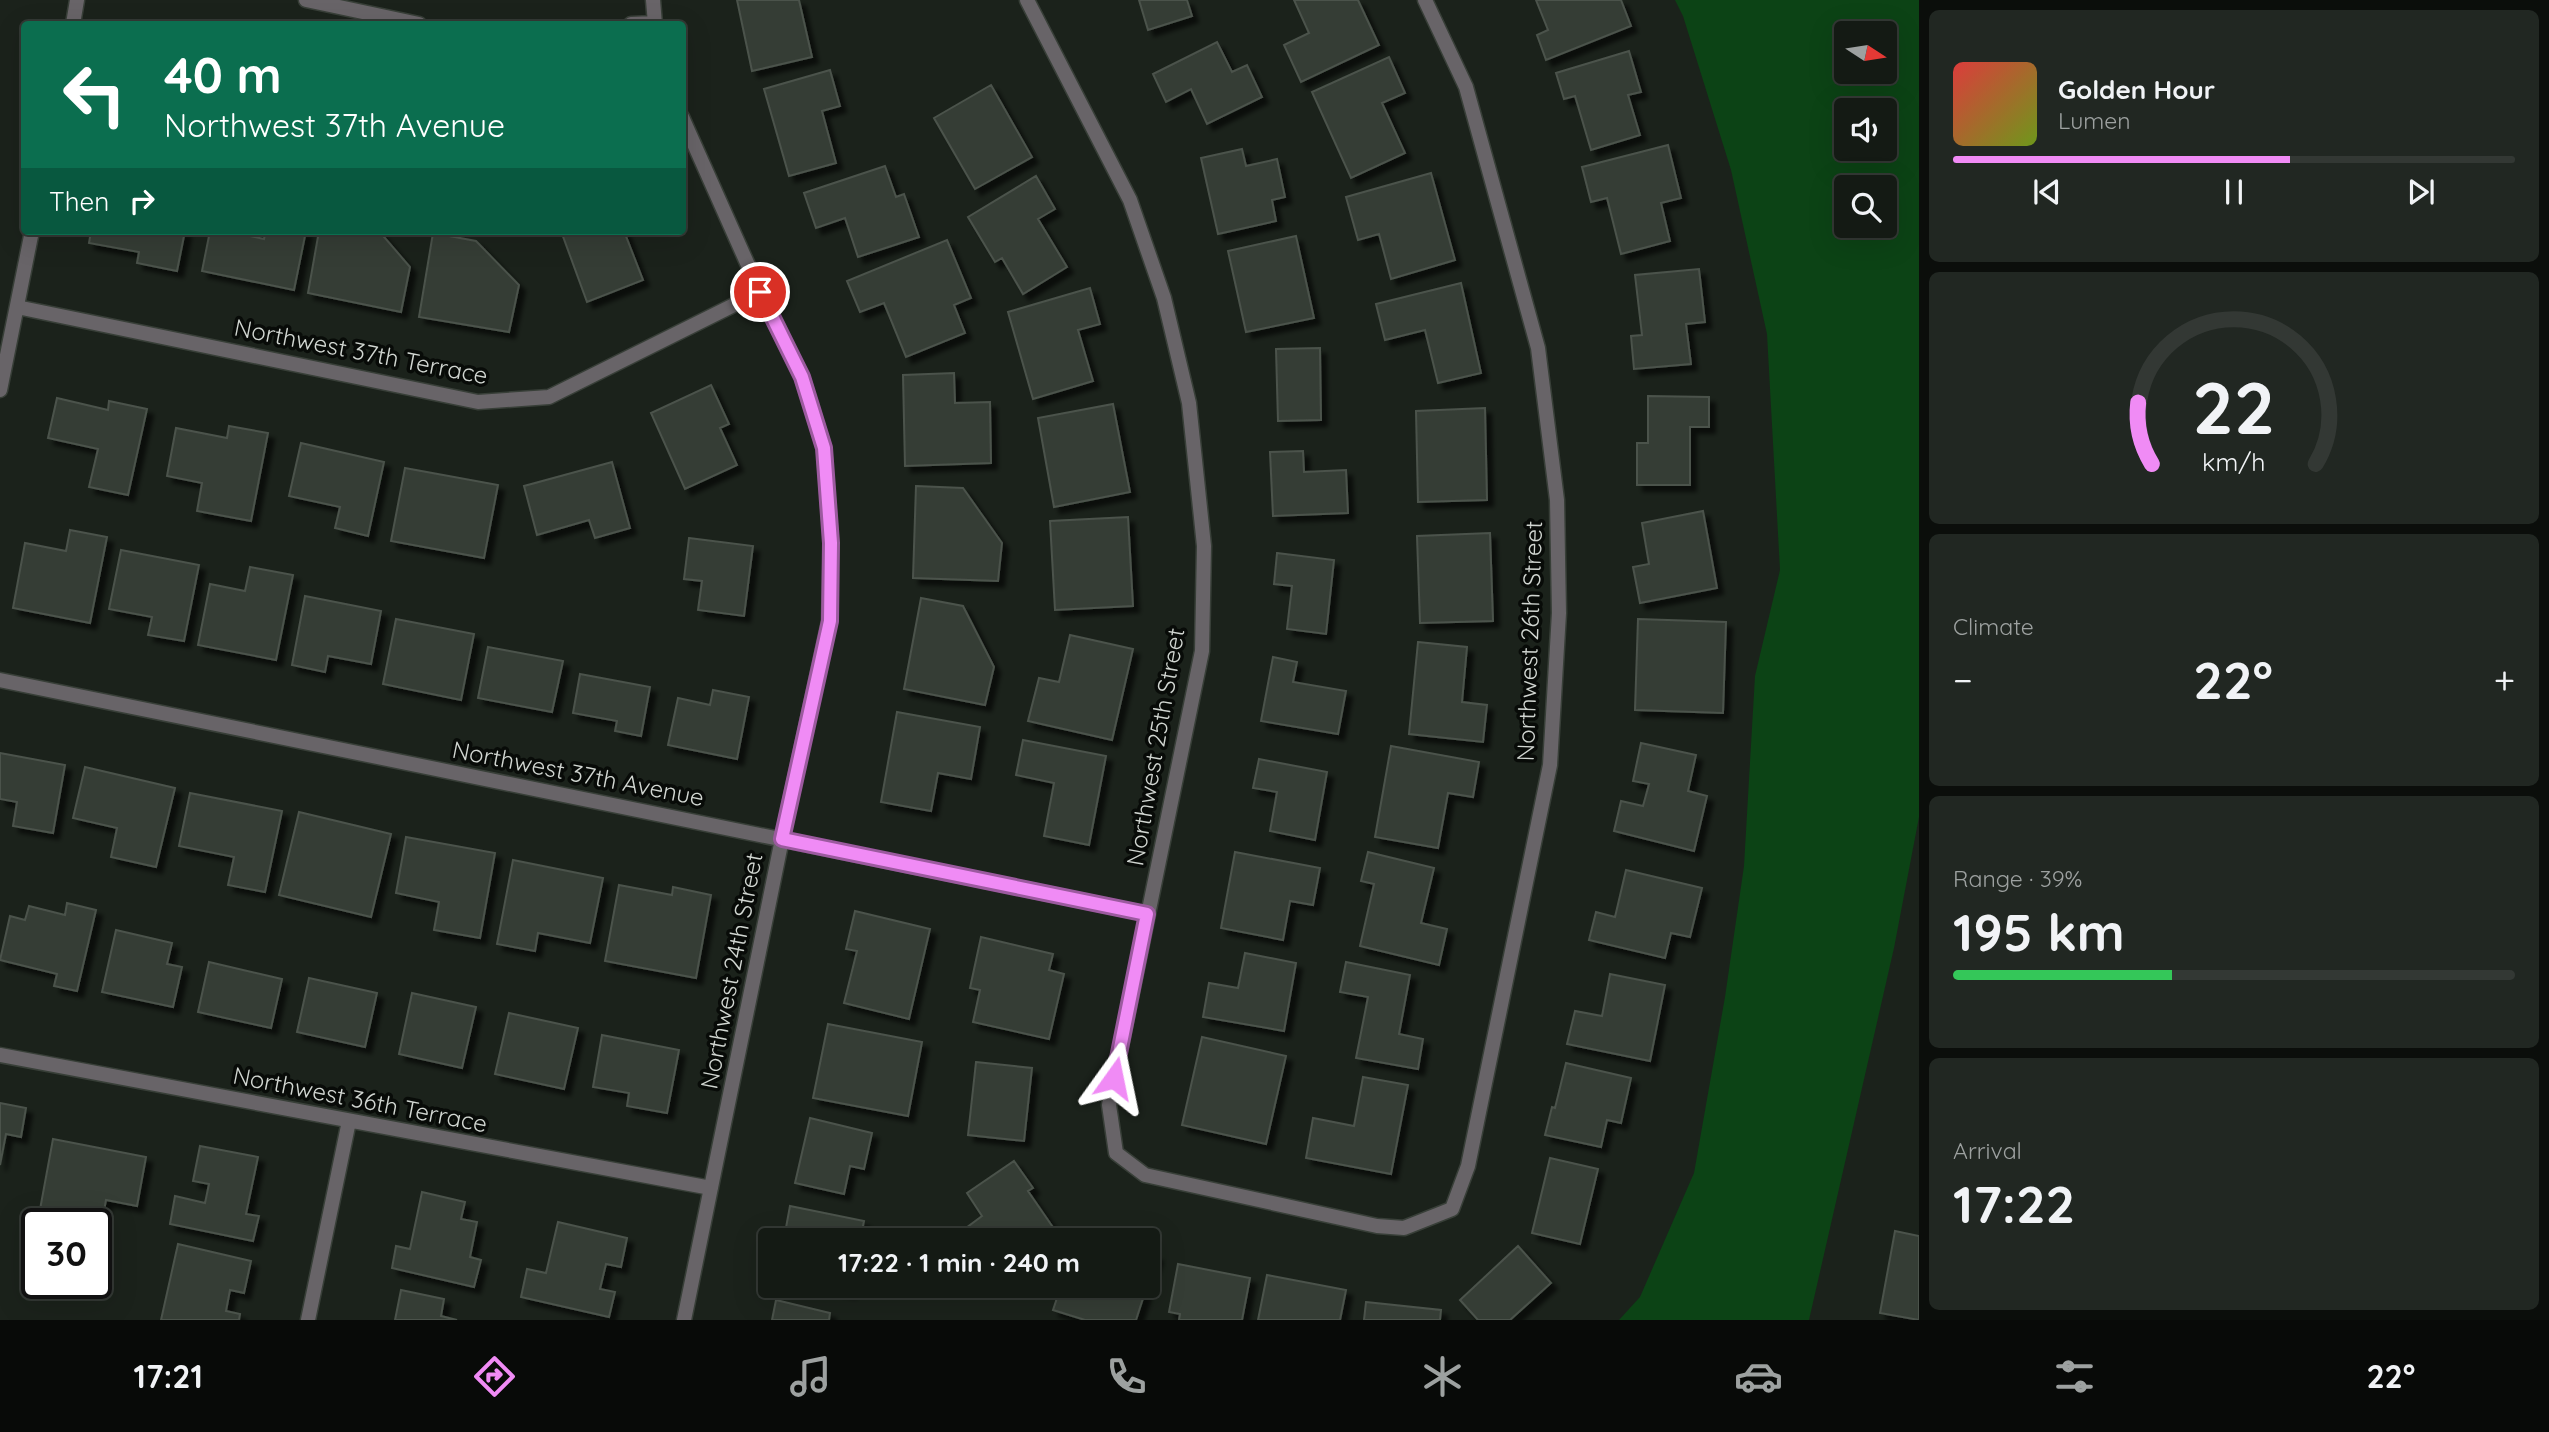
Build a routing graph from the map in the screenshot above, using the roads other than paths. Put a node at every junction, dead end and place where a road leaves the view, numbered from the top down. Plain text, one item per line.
1 (77, 0) edge
2 (306, 0) edge
3 (653, 0) edge
4 (1027, 0) edge
5 (1424, 0) edge
6 (74, 21) edge
7 (405, 21) edge
8 (654, 21) edge
9 (686, 126) edge
10 (31, 235) edge
11 (760, 292) junction
12 (17, 307) junction
13 (0, 390) edge
14 (0, 680) edge
15 (782, 839) junction
16 (1147, 914) junction
17 (0, 1055) edge
18 (349, 1121) junction
19 (1116, 1153) joint
20 (711, 1188) junction
21 (308, 1320) edge
22 (684, 1320) edge

1 - 6 street
2 - 7 street
3 - 8 street
4 - 16 street, Northwest 25th Street
5 - 19 street, Northwest 26th Street
9 - 11 street, Northwest 24th Street
10 - 12 street
11 - 12 street, Northwest 37th Terrace
11 - 15 street, Northwest 24th Street
12 - 13 street
14 - 15 street, Northwest 37th Avenue
15 - 16 street, Northwest 37th Avenue
15 - 20 street, Northwest 24th Street
16 - 19 street, Northwest 25th Street
17 - 18 street, Northwest 36th Terrace
18 - 20 street, Northwest 36th Terrace
18 - 21 street
20 - 22 street, Northwest 24th Street

